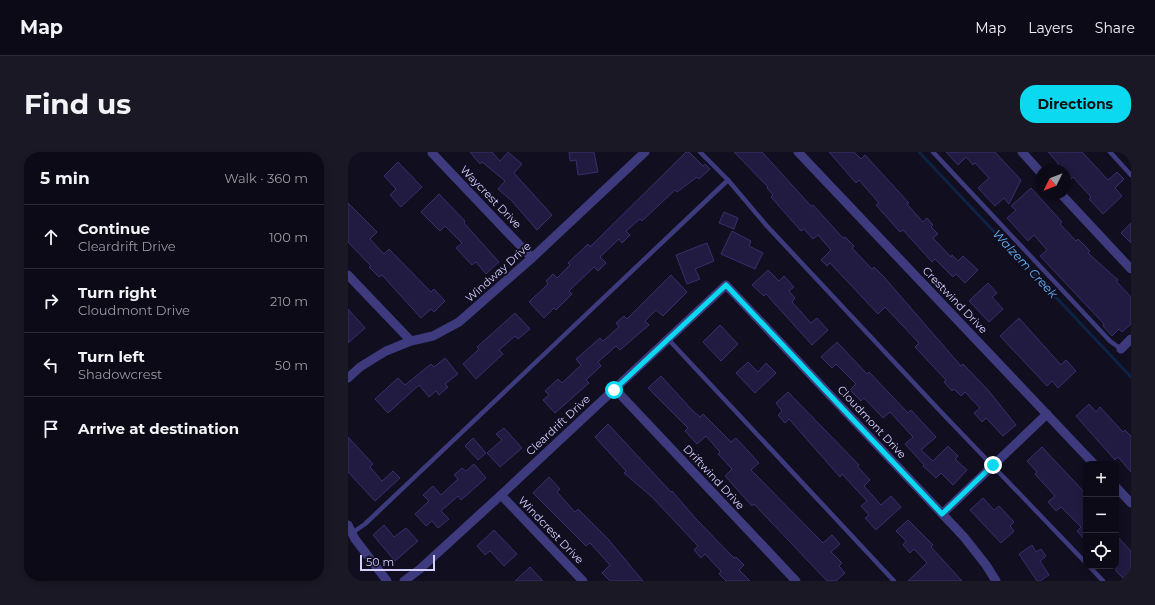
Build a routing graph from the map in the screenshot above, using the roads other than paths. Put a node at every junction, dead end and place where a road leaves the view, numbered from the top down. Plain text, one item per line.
1 (645, 152) edge
2 (700, 152) edge
3 (798, 152) edge
4 (933, 152) edge
5 (1022, 152) edge
6 (1110, 152) edge
7 (432, 153) dead end
8 (1035, 166) edge
9 (1131, 175) edge
10 (728, 180) junction
11 (1067, 200) edge
12 (532, 258) junction
13 (1131, 269) edge
14 (348, 275) edge
15 (726, 285) joint
16 (668, 339) junction
17 (1131, 339) edge
18 (411, 341) junction
19 (1121, 349) joint
20 (348, 378) edge
21 (614, 390) junction
22 (1047, 414) junction
23 (1091, 461) edge
24 (993, 465) junction
25 (1119, 490) edge
26 (501, 495) junction
27 (1131, 503) edge
28 (942, 514) junction
29 (350, 529) edge
30 (1083, 560) edge
31 (1092, 569) edge
32 (387, 581) edge
33 (404, 581) edge
34 (583, 581) edge
35 (796, 581) edge
36 (894, 581) edge
37 (996, 581) edge
38 (1103, 581) edge

1 - 12 street, Windway Drive
2 - 10 lane
3 - 22 street, Crestwind Drive
4 - 19 lane
5 - 8 street
6 - 9 lane
7 - 12 street, Waycrest Drive
10 - 24 lane
10 - 29 lane
11 - 13 street
12 - 18 street, Windway Drive
14 - 18 street
15 - 16 street, Cleardrift Drive
15 - 28 street, Cloudmont Drive
16 - 21 street, Cleardrift Drive
16 - 36 lane
17 - 19 street
18 - 20 street, Windway Drive
21 - 26 street, Cleardrift Drive
21 - 35 street, Driftwind Drive
22 - 23 street, Crestwind Drive
22 - 24 street
24 - 28 street
24 - 30 lane
25 - 27 street
26 - 33 street, Cleardrift Drive
26 - 34 street, Windcrest Drive
28 - 37 street, Cloudmont Drive
29 - 32 street
31 - 38 lane

